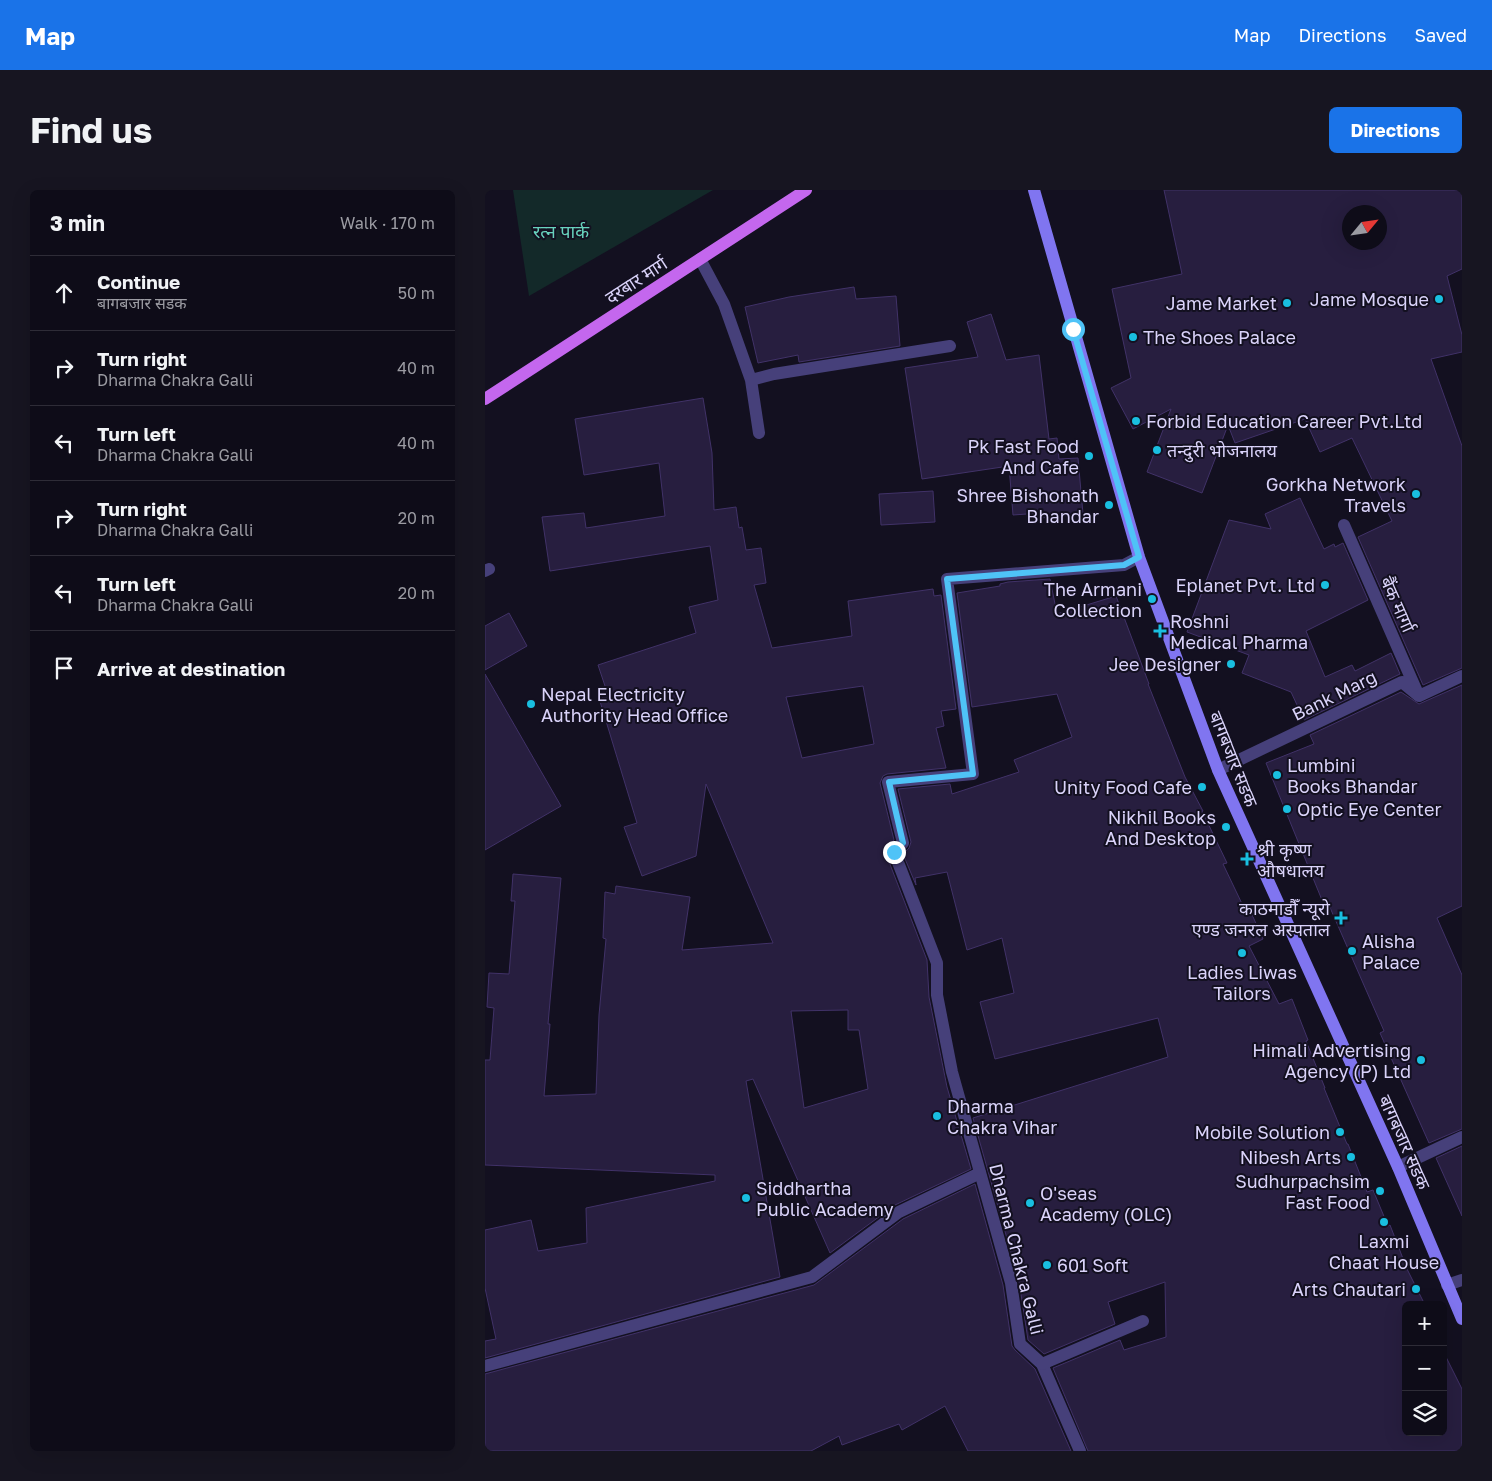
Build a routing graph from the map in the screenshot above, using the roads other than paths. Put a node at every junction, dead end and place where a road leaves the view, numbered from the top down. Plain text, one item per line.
1 (806, 190) edge
2 (1034, 190) edge
3 (701, 259) junction
4 (950, 346) dead end
5 (751, 380) junction
6 (485, 399) edge
7 (759, 433) dead end
8 (1344, 525) dead end
9 (1139, 557) junction
10 (1462, 676) edge
11 (1419, 696) junction
12 (1218, 770) junction
13 (1462, 1137) edge
14 (1398, 1167) junction
15 (980, 1173) junction
16 (1462, 1280) edge
17 (1447, 1285) junction
18 (1462, 1319) edge
19 (1143, 1321) dead end
20 (1042, 1364) junction
21 (485, 1366) edge
22 (1080, 1451) edge

1 - 3 main road, दरबार मार्ग
2 - 9 main road, बागबजार सडक
3 - 5 street
3 - 6 main road, दरबार मार्ग
4 - 5 street
5 - 7 street
8 - 11 street, बैंक मार्गा
9 - 12 main road, बागबजार सडक
9 - 15 street, Dharma Chakra Galli
10 - 11 street
11 - 12 street, Bank Marg
12 - 14 main road, बागबजार सडक
13 - 14 street
14 - 17 main road, बागबजार सडक
15 - 20 street, Dharma Chakra Galli
15 - 21 street
16 - 17 street
17 - 18 main road, बागबजार सडक
19 - 20 street
20 - 22 street, Dharma Chakra Galli

